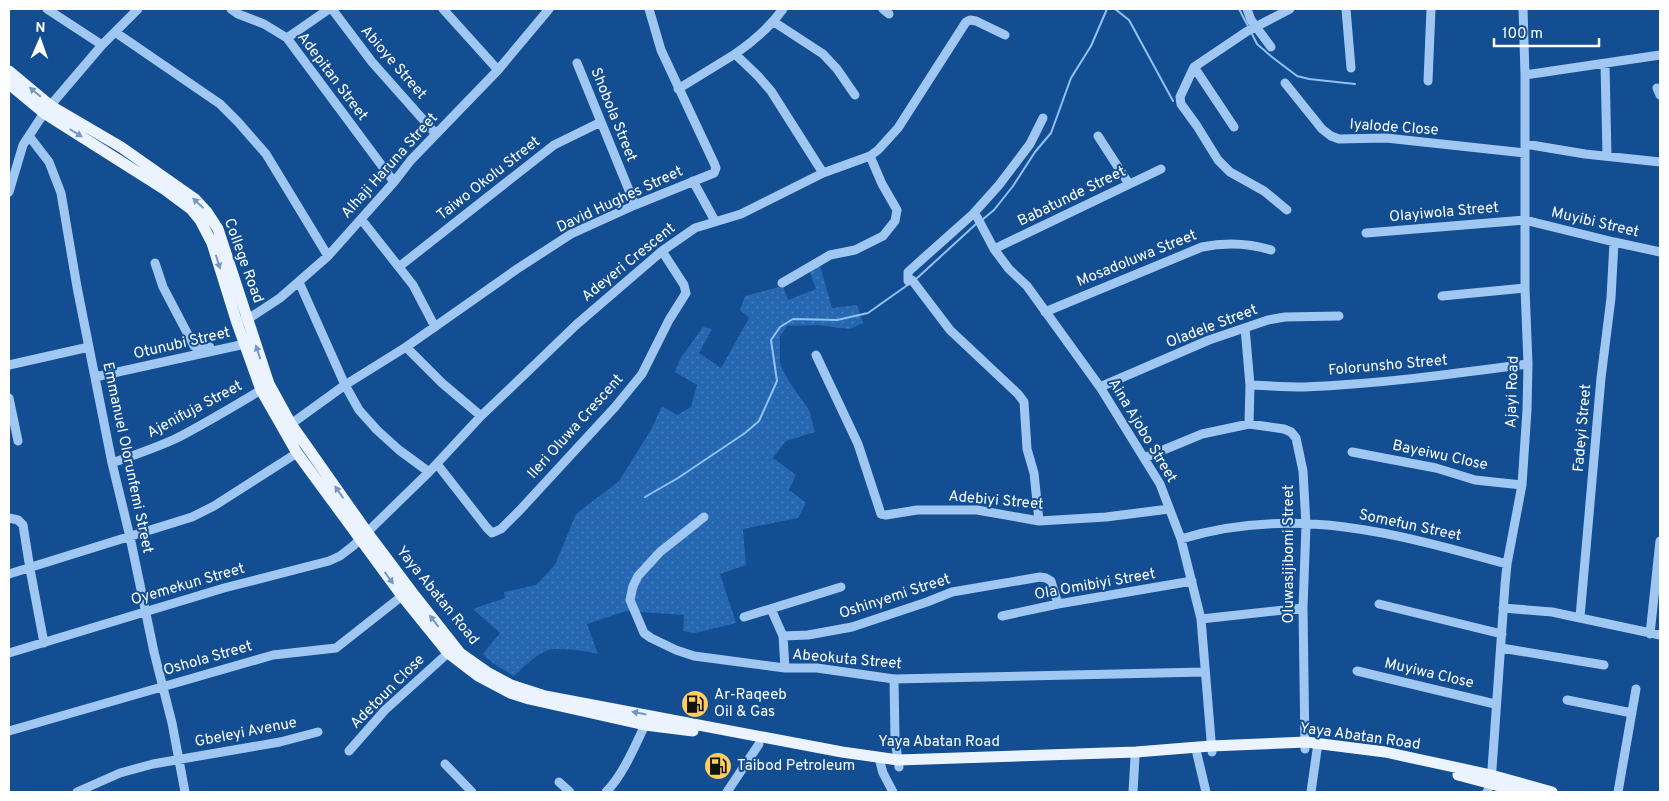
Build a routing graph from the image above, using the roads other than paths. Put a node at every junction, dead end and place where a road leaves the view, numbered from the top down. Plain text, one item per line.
1 (48, 9) edge
2 (138, 9) edge
3 (231, 9) edge
4 (330, 9) edge
5 (443, 9) edge
6 (549, 9) edge
7 (783, 9) edge
8 (1248, 9) edge
9 (1290, 9) edge
10 (1346, 9) edge
11 (1431, 9) edge
12 (1523, 9) edge
13 (652, 10) edge
14 (774, 22) junction
15 (1251, 29) junction
16 (115, 32) junction
17 (1005, 35) dead end
18 (287, 38) junction
19 (102, 44) junction
20 (1271, 47) dead end
21 (735, 54) junction
22 (1660, 55) edge
23 (577, 63) dead end
24 (1605, 64) junction
25 (1194, 67) junction
26 (1351, 68) dead end
27 (498, 70) junction
28 (9, 71) edge
29 (1525, 75) junction
30 (1428, 81) dead end
31 (1285, 83) dead end
32 (9, 84) edge
33 (678, 89) junction
34 (854, 95) dead end
35 (47, 109) junction
36 (1043, 118) dead end
37 (601, 122) junction
38 (1234, 127) dead end
39 (435, 133) junction
40 (29, 136) junction
41 (1098, 136) dead end
42 (1525, 149) junction
43 (870, 156) junction
44 (1606, 156) junction
45 (1660, 162) edge
46 (1161, 169) dead end
47 (824, 173) junction
48 (693, 181) junction
49 (394, 182) junction
50 (1129, 184) junction
51 (9, 192) edge
52 (635, 206) junction
53 (1287, 210) dead end
54 (975, 215) junction
55 (361, 219) junction
56 (1525, 220) junction
57 (715, 221) junction
58 (1366, 233) dead end
59 (1614, 242) junction
60 (994, 249) junction
61 (1271, 250) dead end
62 (662, 251) junction
63 (1660, 252) edge
64 (328, 256) junction
65 (155, 263) dead end
66 (400, 266) junction
67 (299, 282) junction
68 (782, 283) dead end
69 (1525, 288) junction
70 (1442, 296) dead end
71 (1045, 312) junction
72 (1339, 316) dead end
73 (243, 321) junction
74 (435, 327) junction
75 (1245, 328) junction
76 (244, 341) junction
77 (89, 347) junction
78 (406, 347) junction
79 (816, 355) dead end
80 (1528, 364) junction
81 (9, 365) edge
82 (95, 377) junction
83 (345, 385) junction
84 (1250, 385) junction
85 (1100, 387) junction
86 (261, 390) junction
87 (9, 398) edge
88 (481, 416) junction
89 (291, 424) junction
90 (1248, 424) junction
91 (18, 441) dead end
92 (297, 452) junction
93 (1352, 452) dead end
94 (1144, 458) junction
95 (112, 463) junction
96 (437, 464) junction
97 (430, 472) junction
98 (1522, 485) junction
99 (1169, 509) junction
100 (704, 517) dead end
101 (9, 518) edge
102 (1039, 521) junction
103 (1306, 525) junction
104 (364, 535) junction
105 (130, 537) junction
106 (1180, 539) junction
107 (1660, 541) edge
108 (1507, 564) junction
109 (30, 569) junction
110 (9, 574) edge
111 (1192, 581) junction
112 (841, 587) dead end
113 (402, 596) junction
114 (1058, 604) junction
115 (1379, 604) dead end
116 (1303, 608) junction
117 (1503, 608) junction
118 (771, 609) junction
119 (145, 611) junction
120 (1002, 616) dead end
121 (744, 617) dead end
122 (1580, 617) junction
123 (1201, 619) junction
124 (1502, 634) junction
125 (1650, 634) junction
126 (1660, 635) edge
127 (783, 636) junction
128 (44, 643) junction
129 (1501, 648) junction
130 (9, 653) edge
131 (448, 653) junction
132 (1604, 665) dead end
133 (785, 668) junction
134 (1357, 671) dead end
135 (1204, 672) junction
136 (894, 679) junction
137 (163, 686) junction
138 (1636, 689) dead end
139 (1567, 700) dead end
140 (1495, 704) junction
141 (1632, 713) junction
142 (645, 725) junction
143 (9, 730) edge
144 (318, 732) dead end
145 (759, 744) junction
146 (1311, 746) junction
147 (1211, 749) junction
148 (349, 751) dead end
149 (1197, 754) junction
150 (1135, 757) junction
151 (178, 760) junction
152 (880, 762) junction
153 (445, 764) dead end
154 (898, 764) junction
155 (559, 782) dead end
156 (1490, 783) edge
157 (77, 792) edge
158 (185, 792) edge
159 (472, 792) edge
160 (570, 792) edge
161 (606, 792) edge
162 (727, 792) edge
163 (893, 792) edge
164 (1134, 792) edge
165 (1206, 792) edge
166 (1311, 792) edge
167 (1522, 792) edge
168 (1552, 792) edge
169 (1618, 792) edge

1 - 19 street
2 - 16 street
3 - 18 street, Adepitan Street
4 - 18 street
4 - 39 street, Abioye Street
5 - 27 street
6 - 27 street, Alhaji Haruna Street
7 - 14 street
8 - 15 street
9 - 15 street
10 - 26 street
11 - 30 street
12 - 29 street, Ajayi Road
13 - 33 street, David Hughes Street
14 - 21 street
14 - 34 street
15 - 20 street
15 - 25 street
16 - 19 street
16 - 64 street
17 - 43 street, Adeyeri Crescent
18 - 49 street, Adepitan Street
19 - 35 street
21 - 33 street
21 - 47 street
22 - 24 street
23 - 37 street, Shobola Street
24 - 29 street
24 - 44 street
25 - 38 street
25 - 53 street
27 - 39 street, Alhaji Haruna Street
35 -> 28 main road, College Road
29 - 42 street, Ajayi Road
31 - 42 street, Iyalode Close
32 - 35 main road, College Road
33 - 48 street, David Hughes Street
35 - 40 street
35 - 73 main road, College Road
36 - 54 street
37 - 52 street, Shobola Street
37 - 66 street, Taiwo Okolu Street
39 - 49 street, Alhaji Haruna Street
40 - 51 street
40 - 77 street, Emmanuel Olorunfemi Street
41 - 50 street
42 - 44 street, Iyalode Close
42 - 56 street, Ajayi Road
43 - 47 street, Adeyeri Crescent
43 - 68 street
44 - 45 street, Iyalode Close
46 - 50 street, Babatunde Street
47 - 57 street, Adeyeri Crescent
48 - 52 street, David Hughes Street
48 - 57 street
49 - 55 street, Alhaji Haruna Street
50 - 60 street, Babatunde Street
52 - 74 street, David Hughes Street
54 - 60 street, Aina Ajobo Street
54 - 102 street
55 - 64 street, Alhaji Haruna Street
55 - 66 street
56 - 58 street, Olayiwola Street
56 - 59 street, Muyibi Street
56 - 69 street, Ajayi Road
57 - 62 street, Adeyeri Crescent
59 - 63 street, Muyibi Street
59 - 122 street, Fadeyi Street
60 - 71 street, Aina Ajobo Street
61 - 71 street, Mosadoluwa Street
62 - 88 street, Adeyeri Crescent
62 - 96 street, Ileri Oluwa Crescent
64 - 67 street, Alhaji Haruna Street
65 - 76 street
66 - 74 street
67 - 73 street, Alhaji Haruna Street
67 - 83 street
69 - 70 street
69 - 80 street, Ajayi Road
71 - 85 street, Aina Ajobo Street
72 - 75 street, Oladele Street
73 - 76 main road, College Road
89 -> 73 main road, College Road
74 - 78 street, David Hughes Street
75 - 84 street
75 - 85 street, Oladele Street
76 - 82 street, Otunubi Street
76 - 86 main road, College Road
77 - 81 street
77 - 82 street, Emmanuel Olorunfemi Street
78 - 83 street, David Hughes Street
78 - 88 street
79 - 102 street, Adebiyi Street
80 - 84 street, Folorunsho Street
80 - 98 street, Ajayi Road
82 - 95 street, Emmanuel Olorunfemi Street
83 - 89 street, David Hughes Street
83 - 97 street
84 - 90 street
85 - 94 street, Aina Ajobo Street
86 - 92 main road, College Road
86 - 95 street, Ajenifuja Street
87 - 91 street
88 - 96 street, Adeyeri Crescent
104 -> 89 main road, College Road
90 - 94 street, Oluwasijibomi Street
90 - 103 street, Oluwasijibomi Street
92 - 104 main road, College Road
92 - 105 street
93 - 98 street, Bayeiwu Close
94 - 99 street, Aina Ajobo Street
95 - 105 street, Emmanuel Olorunfemi Street
96 - 97 street, Adeyeri Crescent
97 - 104 street, Adeyeri Crescent
98 - 108 street, Ajayi Road
99 - 102 street, Adebiyi Street
99 - 106 street, Aina Ajobo Street
100 - 133 street, Abeokuta Street
101 - 109 street
103 - 106 street, Somefun Street
103 - 108 street, Somefun Street
103 - 116 street, Oluwasijibomi Street
104 -> 113 main road, Yaya Abatan Road
104 - 119 street, Oyemekun Street
152 -> 104 main road, Yaya Abatan Road
105 - 109 street
105 - 119 street, Emmanuel Olorunfemi Street
106 - 111 street, Aina Ajobo Street
107 - 125 street
108 - 117 street, Ajayi Road
109 - 110 street
109 - 128 street
111 - 114 street, Ola Omibiyi Street
111 - 123 street, Aina Ajobo Street
112 - 118 street
113 - 131 main road, Yaya Abatan Road
113 - 137 street, Oshola Street
114 - 120 street, Ola Omibiyi Street
114 - 127 street, Oshinyemi Street
115 - 124 street
116 - 123 street
116 - 146 street, Oluwasijibomi Street
117 - 122 street
117 - 124 street, Ajayi Road
118 - 121 street
118 - 127 street
119 - 128 street, Oyemekun Street
119 - 137 street, Emmanuel Olorunfemi Street
122 - 125 street
123 - 135 street, Aina Ajobo Street
124 - 129 street, Ajayi Road
125 - 126 street
127 - 133 street
128 - 130 street, Oyemekun Street
129 - 132 street
129 - 140 street, Ajayi Road
131 - 142 main road, Yaya Abatan Road
131 - 148 street, Adetoun Close
133 - 136 street, Abeokuta Street
134 - 140 street, Muyiwa Close
135 - 136 street, Abeokuta Street
135 - 147 street, Aina Ajobo Street
136 - 154 street
137 - 143 street, Oshola Street
137 - 151 street, Emmanuel Olorunfemi Street
138 - 141 street
139 - 141 street
140 - 156 street, Ajayi Road
141 - 169 street
142 - 145 main road, Yaya Abatan Road
142 - 161 street
144 - 151 street, Gbeleyi Avenue
145 - 152 main road, Yaya Abatan Road
145 - 162 street
146 - 147 main road, Yaya Abatan Road
146 - 156 main road, Yaya Abatan Road
146 - 166 street, Oluwasijibomi Street
147 - 149 main road, Yaya Abatan Road
147 - 154 main road, Yaya Abatan Road
149 - 150 main road, Yaya Abatan Road
149 - 165 street
150 - 154 main road, Yaya Abatan Road
150 - 164 street
151 - 157 street, Gbeleyi Avenue
151 - 158 street, Emmanuel Olorunfemi Street
152 - 154 main road, Yaya Abatan Road
152 - 163 street
153 - 159 street
155 - 160 street
156 - 167 main road, Yaya Abatan Road
156 - 168 main road, Yaya Abatan Road

